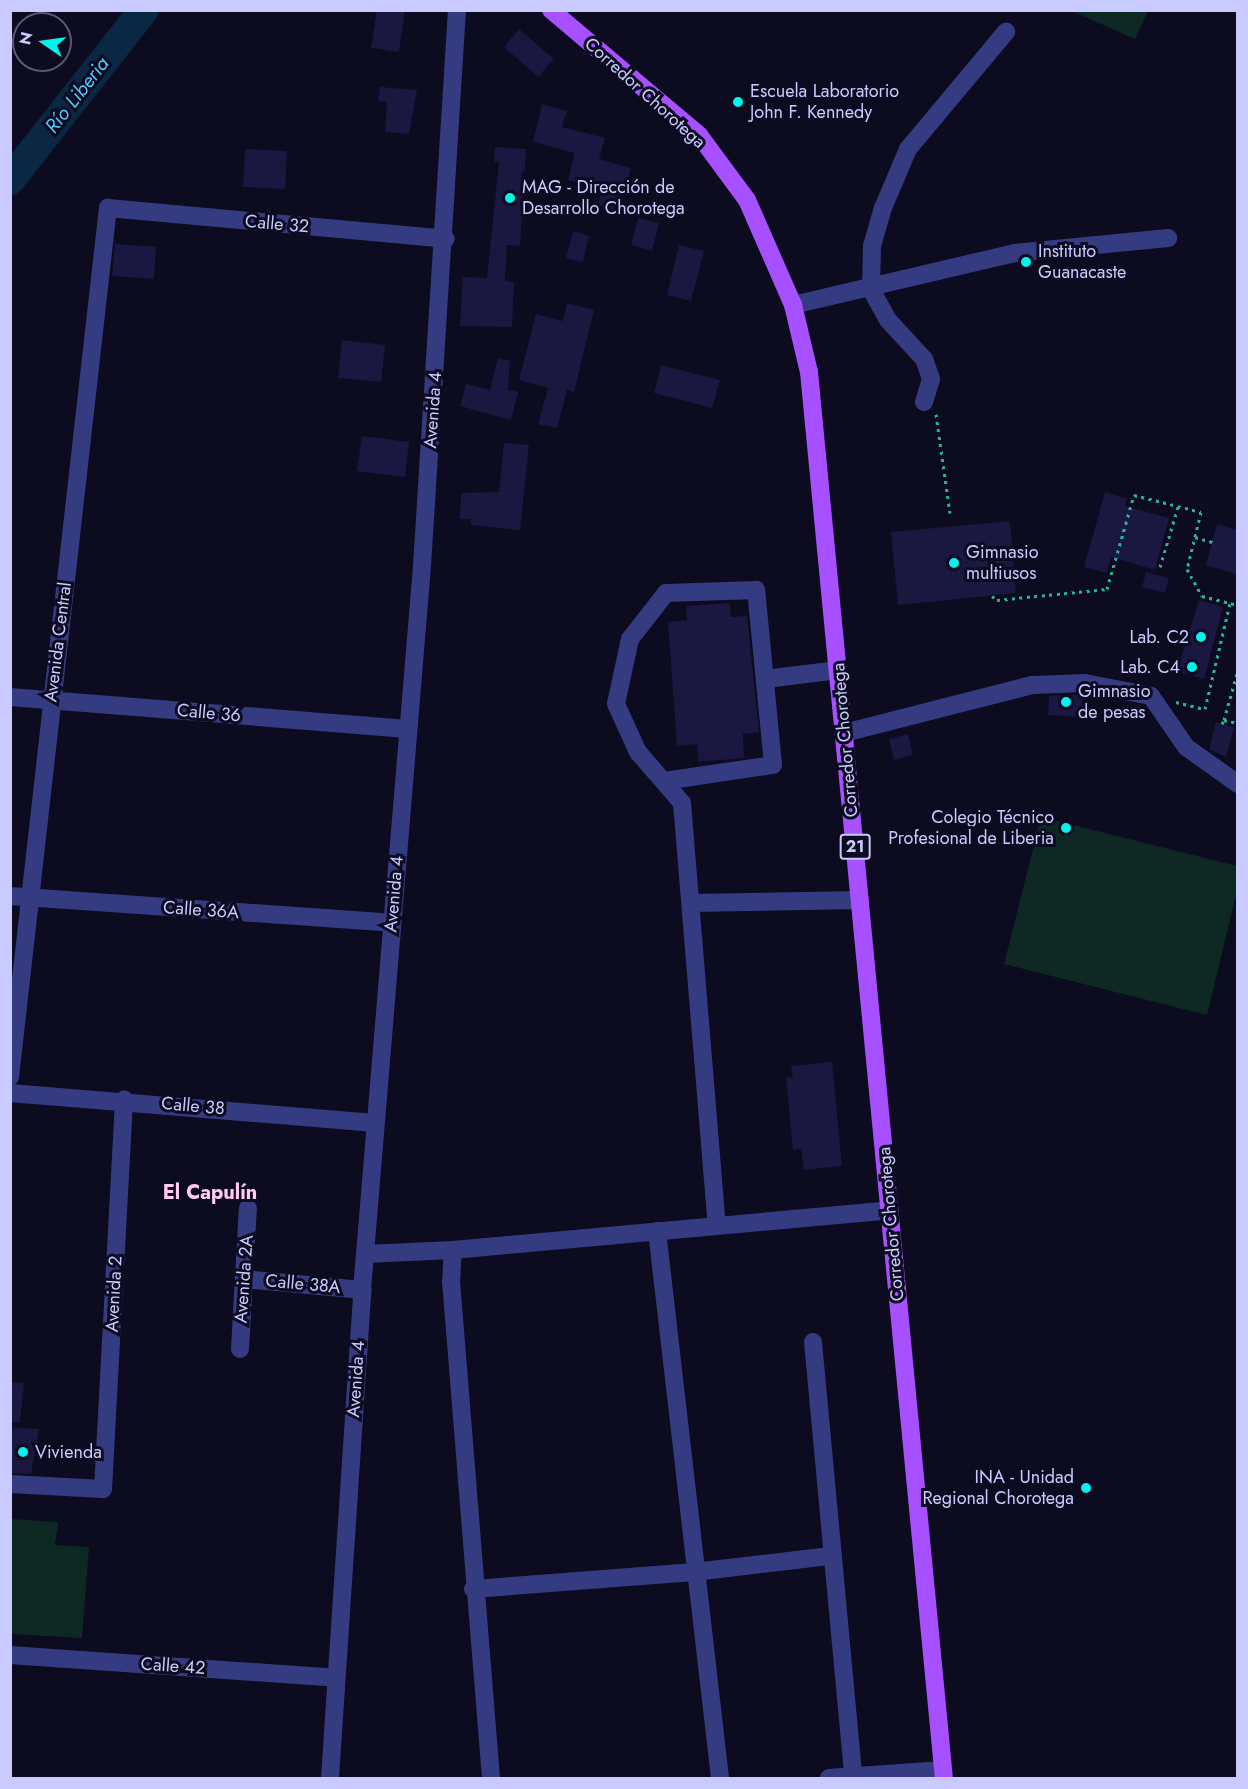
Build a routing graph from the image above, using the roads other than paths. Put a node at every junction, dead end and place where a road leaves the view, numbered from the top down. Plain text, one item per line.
1 (457, 10) edge
2 (551, 10) edge
3 (1006, 32) dead end
4 (108, 208) joint
5 (1168, 238) dead end
6 (446, 239) junction
7 (871, 289) junction
8 (792, 306) junction
9 (930, 404) road end
10 (838, 670) junction
11 (765, 679) junction
12 (10, 697) edge
13 (51, 700) junction
14 (407, 729) junction
15 (844, 732) junction
16 (664, 781) junction
17 (1238, 784) edge
18 (19, 897) edge
19 (860, 900) junction
20 (691, 903) junction
21 (392, 923) junction
22 (10, 1077) edge
23 (10, 1093) edge
24 (124, 1100) junction
25 (375, 1123) junction
26 (248, 1208) dead end
27 (890, 1210) junction
28 (717, 1226) junction
29 (657, 1232) junction
30 (453, 1250) junction
31 (365, 1254) junction
32 (244, 1279) junction
33 (362, 1290) junction
34 (813, 1342) dead end
35 (240, 1349) dead end
36 (10, 1484) edge
37 (831, 1556) junction
38 (694, 1572) junction
39 (473, 1589) junction
40 (10, 1655) edge
41 (336, 1678) junction
42 (943, 1774) edge
43 (853, 1777) junction
44 (330, 1779) edge
45 (490, 1779) edge
46 (720, 1779) edge
47 (829, 1779) edge

1 - 6 street, Avenida 4
2 - 8 main road, Corredor Chorotega / 21
3 - 7 street
4 - 6 street, Calle 32
4 - 13 street, Avenida Central
5 - 7 street
6 - 14 street, Avenida 4
7 - 8 street
7 - 9 street
8 - 10 main road, Corredor Chorotega / 21
10 - 11 street
10 - 15 main road, Corredor Chorotega / 21
11 - 16 street
11 - 16 street
12 - 13 street, Calle 36
13 - 14 street, Calle 36
13 - 18 street, Avenida Central
14 - 21 street, Avenida 4
15 - 17 street
15 - 19 main road, Corredor Chorotega / 21
16 - 20 street
18 - 21 street, Calle 36A
18 - 22 street, Avenida Central
19 - 20 street
19 - 27 main road, Corredor Chorotega / 21
20 - 28 street
21 - 25 street, Avenida 4
23 - 24 street, Calle 38
24 - 25 street, Calle 38
24 - 36 street, Avenida 2
25 - 31 street, Avenida 4
26 - 32 street, Avenida 2A
27 - 28 street
27 - 42 main road, Corredor Chorotega / 21
28 - 29 street
29 - 30 street
29 - 38 street
30 - 31 street
30 - 39 street
31 - 33 street, Avenida 4
32 - 33 street, Calle 38A
32 - 35 street, Avenida 2A
33 - 41 street, Avenida 4
34 - 37 street
37 - 38 street
37 - 43 street
38 - 39 street
38 - 46 street
39 - 45 street
40 - 41 street, Calle 42
41 - 44 street, Avenida 4
42 - 43 street
43 - 47 street

